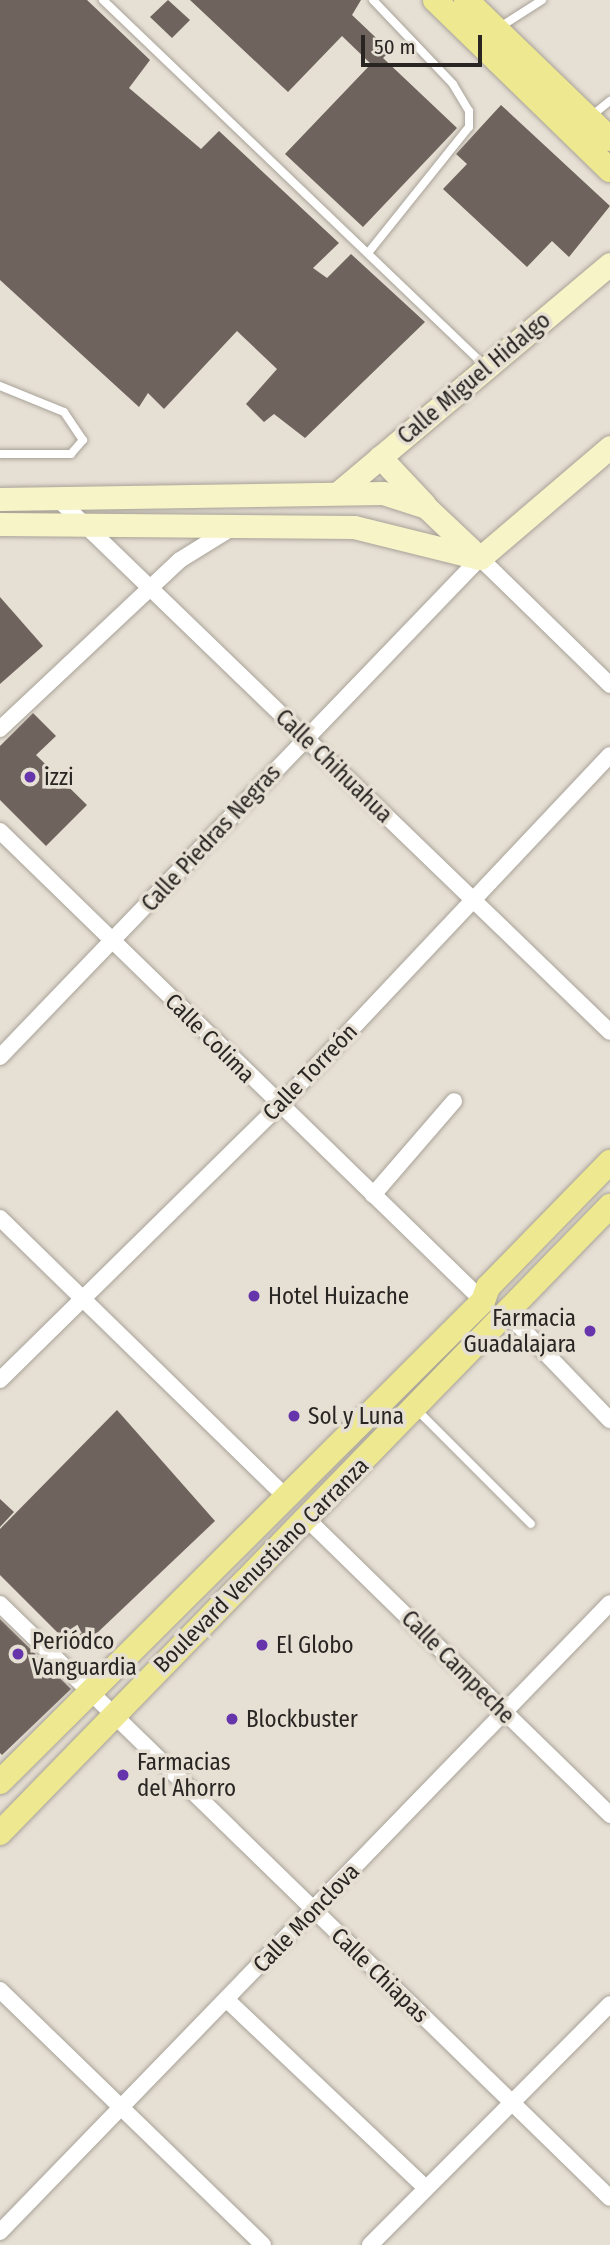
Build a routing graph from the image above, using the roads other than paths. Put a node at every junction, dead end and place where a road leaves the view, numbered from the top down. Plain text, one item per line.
1 (103, 0) edge
2 (373, 0) edge
3 (435, 0) edge
4 (466, 0) edge
5 (542, 0) edge
6 (497, 30) junction
7 (610, 101) edge
8 (580, 125) junction
9 (610, 139) edge
10 (610, 170) edge
11 (368, 253) junction
12 (610, 264) edge
13 (487, 368) junction
14 (0, 386) edge
15 (610, 447) edge
16 (0, 454) edge
17 (380, 457) junction
18 (339, 492) junction
19 (286, 494) junction
20 (0, 499) edge
21 (58, 499) junction
22 (426, 506) junction
23 (0, 524) edge
24 (285, 524) junction
25 (83, 525) junction
26 (240, 525) junction
27 (480, 558) junction
28 (151, 585) junction
29 (610, 685) edge
30 (0, 729) edge
31 (305, 737) junction
32 (610, 755) edge
33 (0, 831) edge
34 (471, 900) junction
35 (114, 943) junction
36 (610, 1032) edge
37 (0, 1057) edge
38 (454, 1101) dead end
39 (279, 1106) junction
40 (610, 1162) edge
41 (373, 1195) junction
42 (608, 1211) edge
43 (0, 1218) edge
44 (83, 1296) junction
45 (483, 1301) junction
46 (506, 1312) junction
47 (0, 1380) edge
48 (415, 1408) junction
49 (610, 1420) edge
50 (284, 1494) junction
51 (307, 1519) junction
52 (531, 1524) dead end
53 (610, 1603) edge
54 (0, 1604) edge
55 (88, 1689) junction
56 (503, 1713) junction
57 (114, 1714) junction
58 (0, 1782) edge
59 (610, 1815) edge
60 (0, 1833) edge
61 (313, 1910) junction
62 (0, 1990) edge
63 (227, 2000) junction
64 (610, 2004) edge
65 (511, 2100) junction
66 (125, 2109) junction
67 (426, 2188) junction
68 (610, 2199) edge
69 (0, 2232) edge
70 (263, 2245) edge
71 (370, 2245) edge

1 - 11 lane
2 - 11 lane
3 - 8 main road
4 - 6 main road
5 - 6 lane
6 - 8 main road
7 - 8 lane
8 - 9 main road
8 - 10 main road
11 - 13 lane
12 - 13 main road, Calle Miguel Hidalgo
13 - 17 main road, Calle Miguel Hidalgo
14 - 16 lane
15 - 27 main road
17 - 18 main road, Calle Miguel Hidalgo
17 - 22 main road
18 - 19 main road
18 - 22 main road
19 - 21 main road
19 - 24 main road
20 - 21 main road
21 - 25 street, Calle Chihuahua
22 - 27 main road
23 - 25 main road
24 - 26 main road
24 - 27 main road
25 - 26 main road
25 - 28 street, Calle Chihuahua
26 - 28 street
27 - 29 street
27 - 31 street, Calle Piedras Negras
28 - 30 street
28 - 31 street, Calle Chihuahua
31 - 34 street, Calle Chihuahua
31 - 35 street, Calle Piedras Negras
32 - 34 street, Calle Torreón
33 - 35 street, Calle Colima
34 - 36 street, Calle Chihuahua
34 - 39 street, Calle Torreón
35 - 37 street, Calle Piedras Negras
35 - 39 street, Calle Colima
38 - 41 street
39 - 41 street, Calle Colima
39 - 44 street, Calle Torreón
40 - 45 main road, Boulevard Venustiano Carranza
41 - 45 street, Calle Colima
42 - 46 main road, Boulevard Venustiano Carranza
43 - 44 street
44 - 47 street, Calle Torreón
44 - 50 street
45 - 50 main road, Boulevard Venustiano Carranza
46 - 48 main road, Boulevard Venustiano Carranza
46 - 49 street
48 - 51 main road, Boulevard Venustiano Carranza
48 - 52 lane
50 - 55 main road, Boulevard Venustiano Carranza
51 - 56 street, Calle Campeche
51 - 57 main road, Boulevard Venustiano Carranza
53 - 56 street, Calle Monclova
54 - 55 street, Calle Chiapas
55 - 57 street, Calle Chiapas
55 - 58 main road, Boulevard Venustiano Carranza
56 - 59 street, Calle Campeche
56 - 61 street, Calle Monclova
57 - 60 main road, Boulevard Venustiano Carranza
57 - 61 street, Calle Chiapas
61 - 63 street, Calle Monclova
61 - 65 street, Calle Chiapas
62 - 66 street
63 - 66 street, Calle Monclova
63 - 67 street
64 - 65 street
65 - 67 street
65 - 68 street, Calle Chiapas
66 - 69 street, Calle Monclova
66 - 70 street
67 - 71 street

